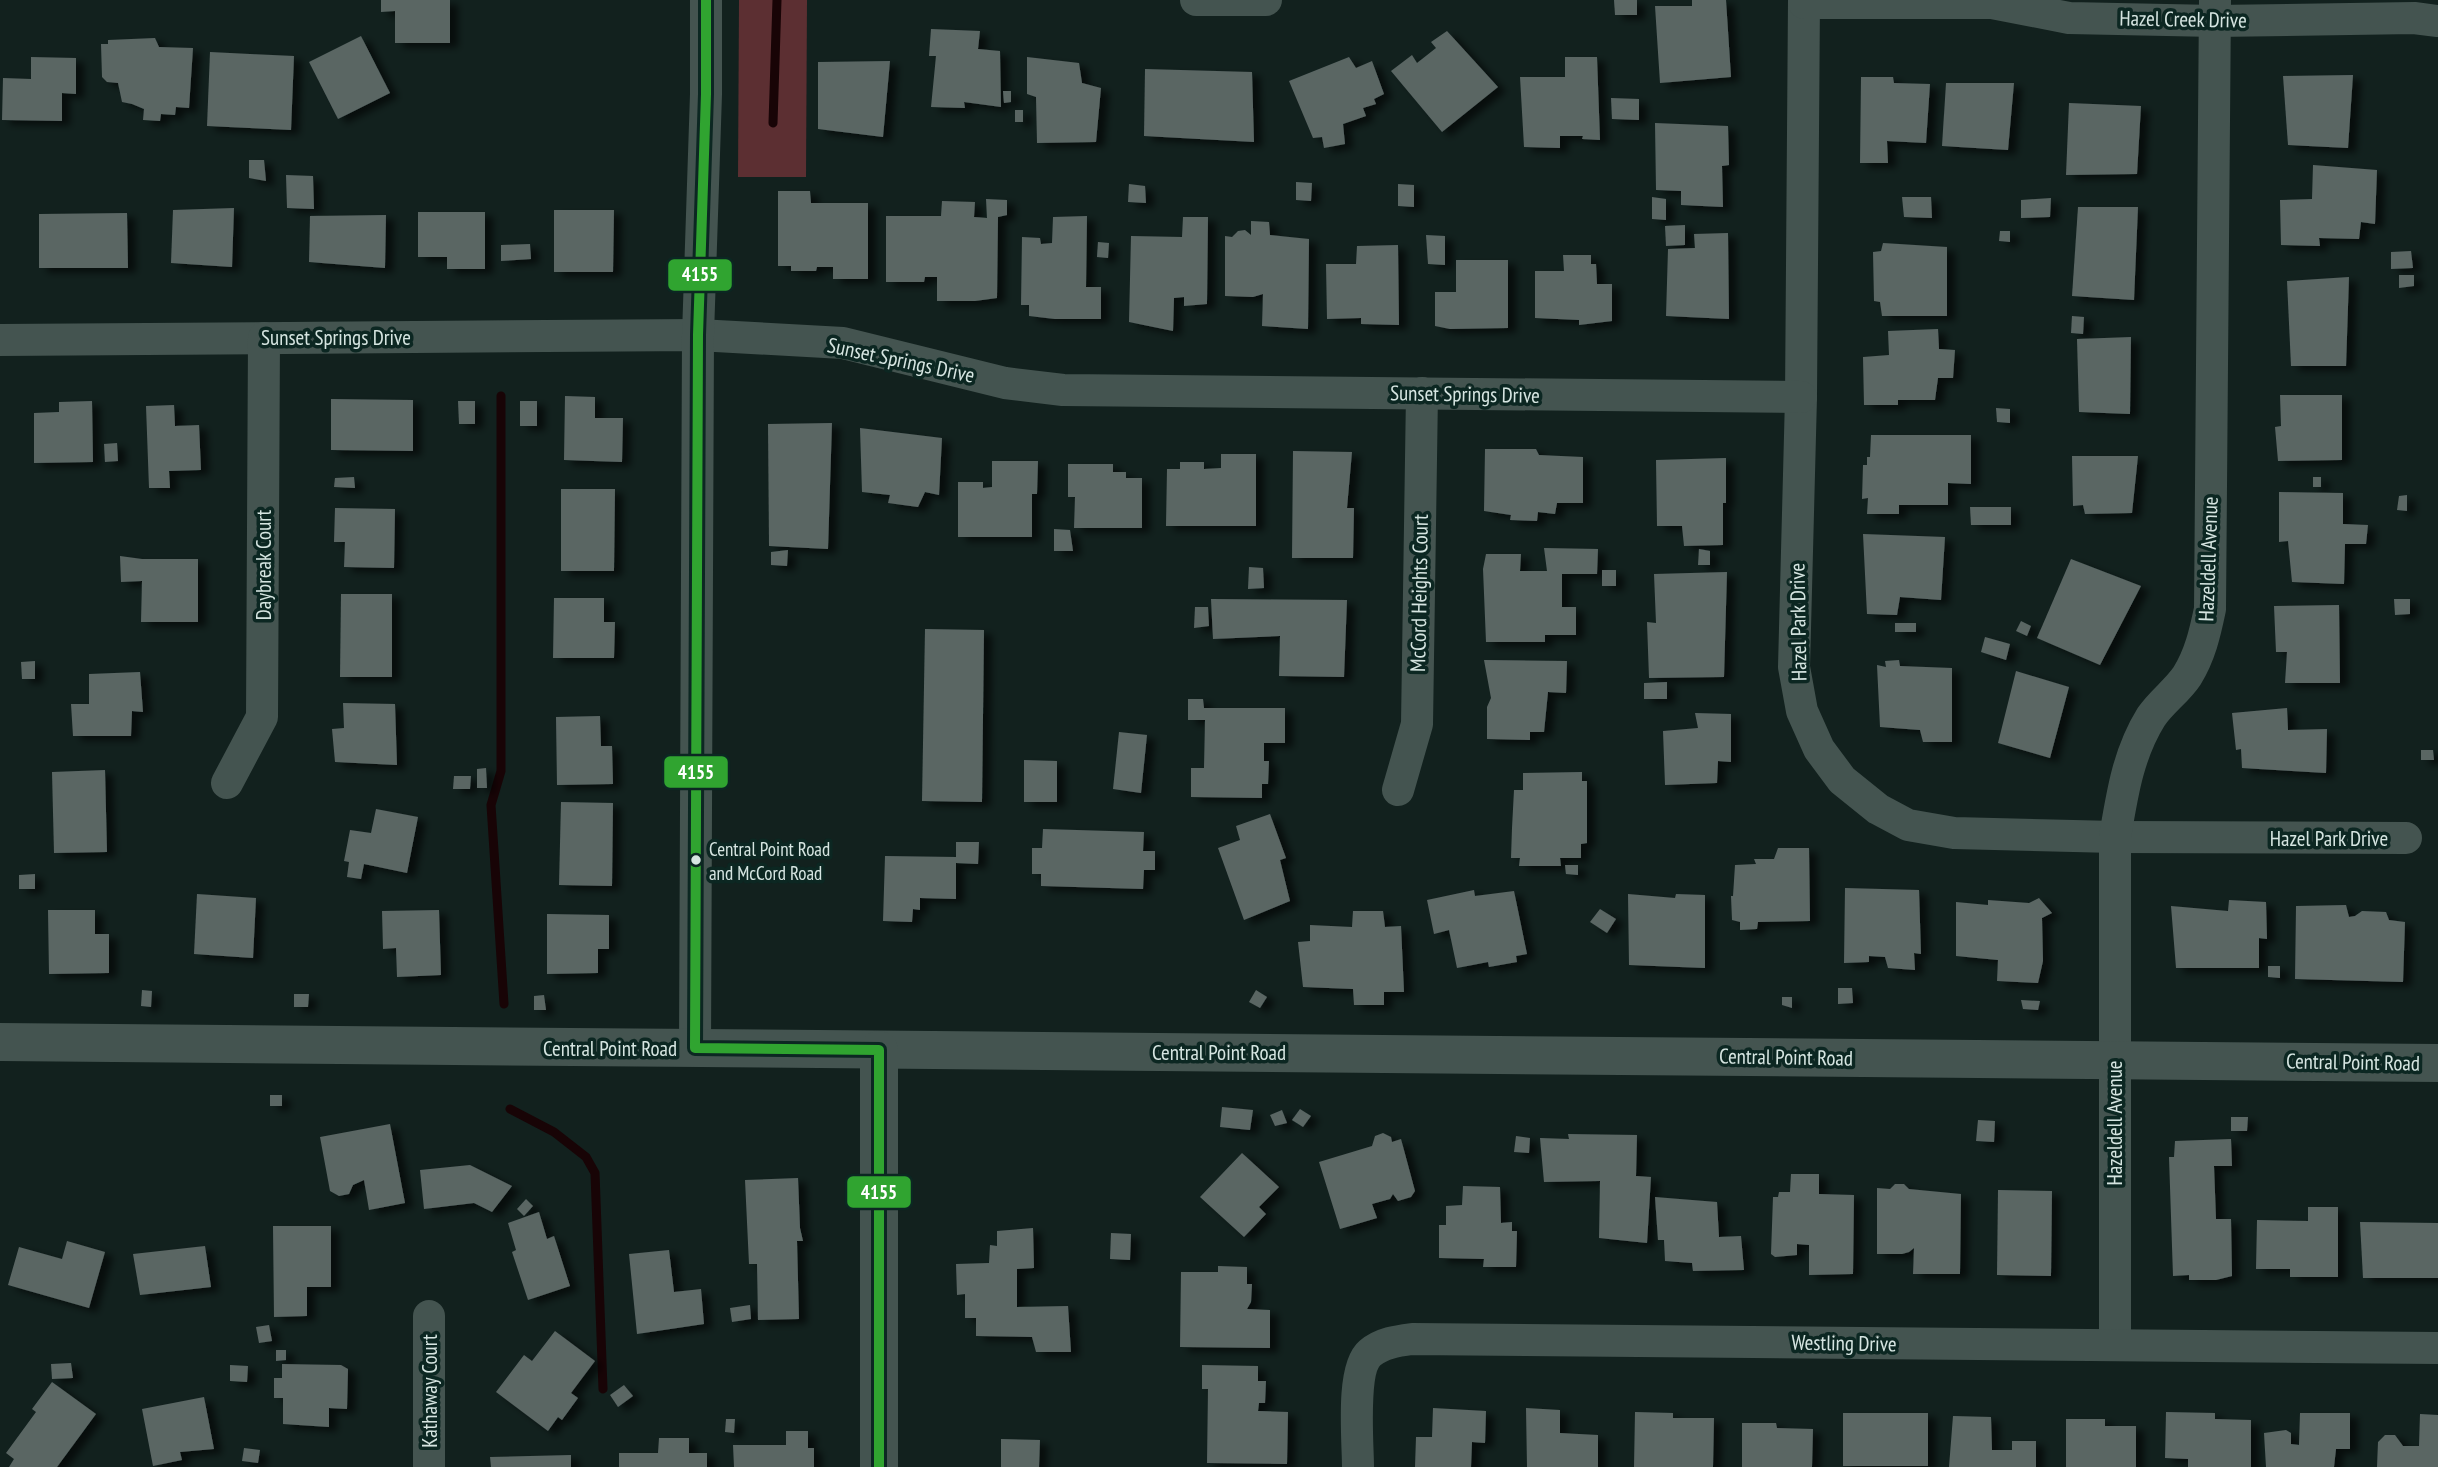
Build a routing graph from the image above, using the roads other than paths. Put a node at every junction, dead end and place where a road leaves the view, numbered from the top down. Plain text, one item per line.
1 (706, 0) edge
2 (1196, 0) edge
3 (1266, 0) edge
4 (1804, 1) edge
5 (2215, 10) edge
6 (2438, 21) edge
7 (698, 335) junction
8 (264, 338) junction
9 (0, 340) edge
10 (1422, 393) junction
11 (1801, 397) junction
12 (227, 783) dead end
13 (1398, 790) dead end
14 (2115, 837) junction
15 (2406, 838) dead end
16 (0, 1042) edge
17 (695, 1048) junction
18 (879, 1050) junction
19 (2114, 1060) junction
20 (2438, 1063) edge
21 (429, 1315) dead end
22 (2115, 1345) junction
23 (2438, 1348) edge
24 (429, 1467) edge
25 (879, 1467) edge
26 (1358, 1467) edge

1 - 7 street
2 - 3 street
4 - 5 street, Hazel Creek Drive
4 - 11 street, Hazel Park Drive
5 - 6 street, Hazel Creek Drive
5 - 14 street, Hazeldell Avenue
7 - 8 street, Sunset Springs Drive
7 - 10 street, Sunset Springs Drive
7 - 17 street
8 - 9 street, Sunset Springs Drive
8 - 12 street, Daybreak Court
10 - 11 street, Sunset Springs Drive
10 - 13 street, McCord Heights Court
11 - 14 street, Hazel Park Drive
14 - 15 street, Hazel Park Drive
14 - 19 street, Hazeldell Avenue
16 - 17 street, Central Point Road
17 - 18 street, Central Point Road
18 - 19 street, Central Point Road
18 - 25 street
19 - 20 street, Central Point Road
19 - 22 street, Hazeldell Avenue
21 - 24 street, Kathaway Court
22 - 23 street, Westling Drive
22 - 26 street, Westling Drive

